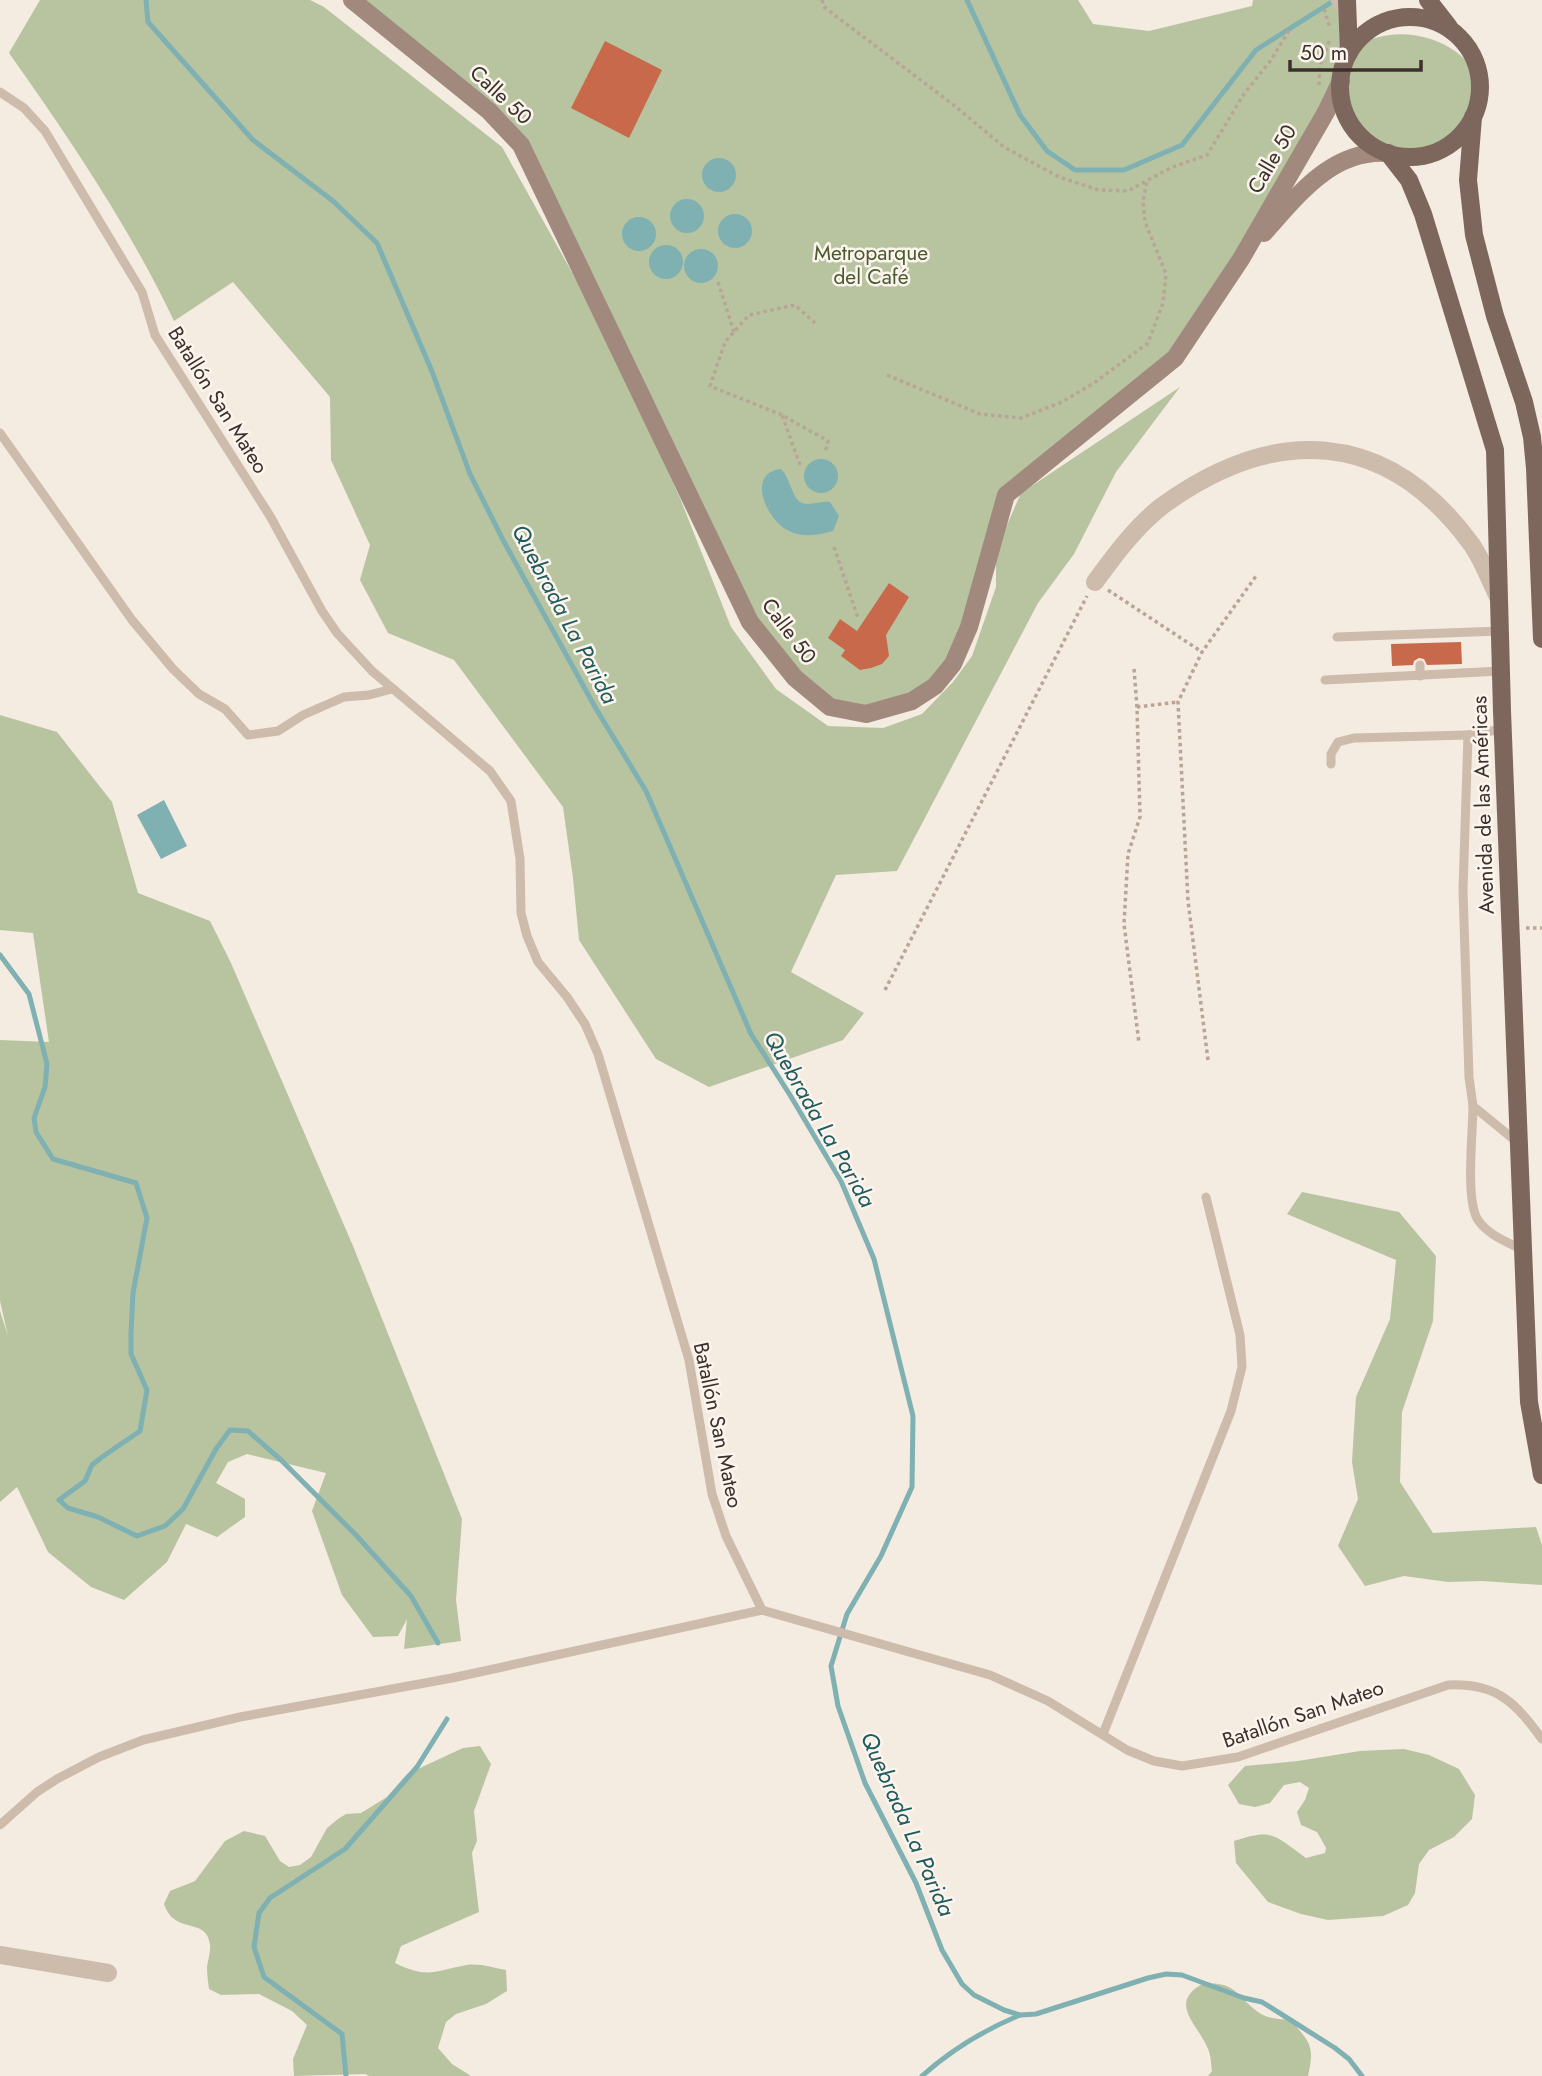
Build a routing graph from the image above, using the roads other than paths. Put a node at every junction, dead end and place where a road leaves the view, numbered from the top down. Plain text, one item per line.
1 (352, 0) edge
2 (1335, 0) edge
3 (1347, 0) edge
4 (1428, 0) edge
5 (1348, 20) junction
6 (1451, 30) junction
7 (1349, 53) junction
8 (1341, 82) junction
9 (0, 92) edge
10 (1473, 117) junction
11 (1388, 153) junction
12 (1241, 259) junction
13 (0, 433) edge
14 (1532, 438) junction
15 (1542, 455) edge
16 (1498, 533) junction
17 (1473, 547) junction
18 (1095, 582) road end
19 (1540, 582) edge
20 (1498, 597) junction
21 (1500, 631) junction
22 (1337, 637) dead end
23 (1542, 639) edge
24 (1420, 665) dead end
25 (1502, 671) junction
26 (1420, 676) junction
27 (1325, 680) dead end
28 (392, 689) junction
29 (1503, 729) junction
30 (1468, 734) junction
31 (1331, 764) dead end
32 (1473, 1106) junction
33 (1521, 1145) junction
34 (1206, 1196) dead end
35 (1523, 1250) junction
36 (1542, 1475) edge
37 (762, 1610) junction
38 (1103, 1734) junction
39 (1542, 1738) edge
40 (0, 1825) edge
41 (0, 1955) edge
42 (108, 1973) dead end

1 - 12 street, Calle 50
2 - 5 lane
3 - 5 main road
4 - 6 main road
5 - 7 main road
6 - 7 main road
6 - 10 main road
7 - 8 main road
8 - 11 main road
8 - 12 street, Calle 50
9 - 28 lane, Batallón San Mateo
10 - 11 main road
10 - 14 main road
11 - 12 street, Calle 50
11 - 16 main road, Avenida de las Américas
13 - 28 lane
14 - 15 lane
14 - 19 main road
16 - 17 street
16 - 20 main road, Avenida de las Américas
17 - 18 street
17 - 20 street
19 - 23 main road
20 - 21 main road, Avenida de las Américas
21 - 22 lane
21 - 25 main road, Avenida de las Américas
24 - 26 lane
25 - 26 lane
25 - 29 main road, Avenida de las Américas
26 - 27 lane
28 - 37 lane, Batallón San Mateo
29 - 30 lane
29 - 33 main road, Avenida de las Américas
30 - 31 lane
30 - 32 lane
32 - 33 lane
32 - 35 lane
33 - 35 main road, Avenida de las Américas
34 - 38 lane
35 - 36 main road, Avenida de las Américas
37 - 38 lane, Batallón San Mateo
37 - 40 lane
38 - 39 lane, Batallón San Mateo
41 - 42 street

